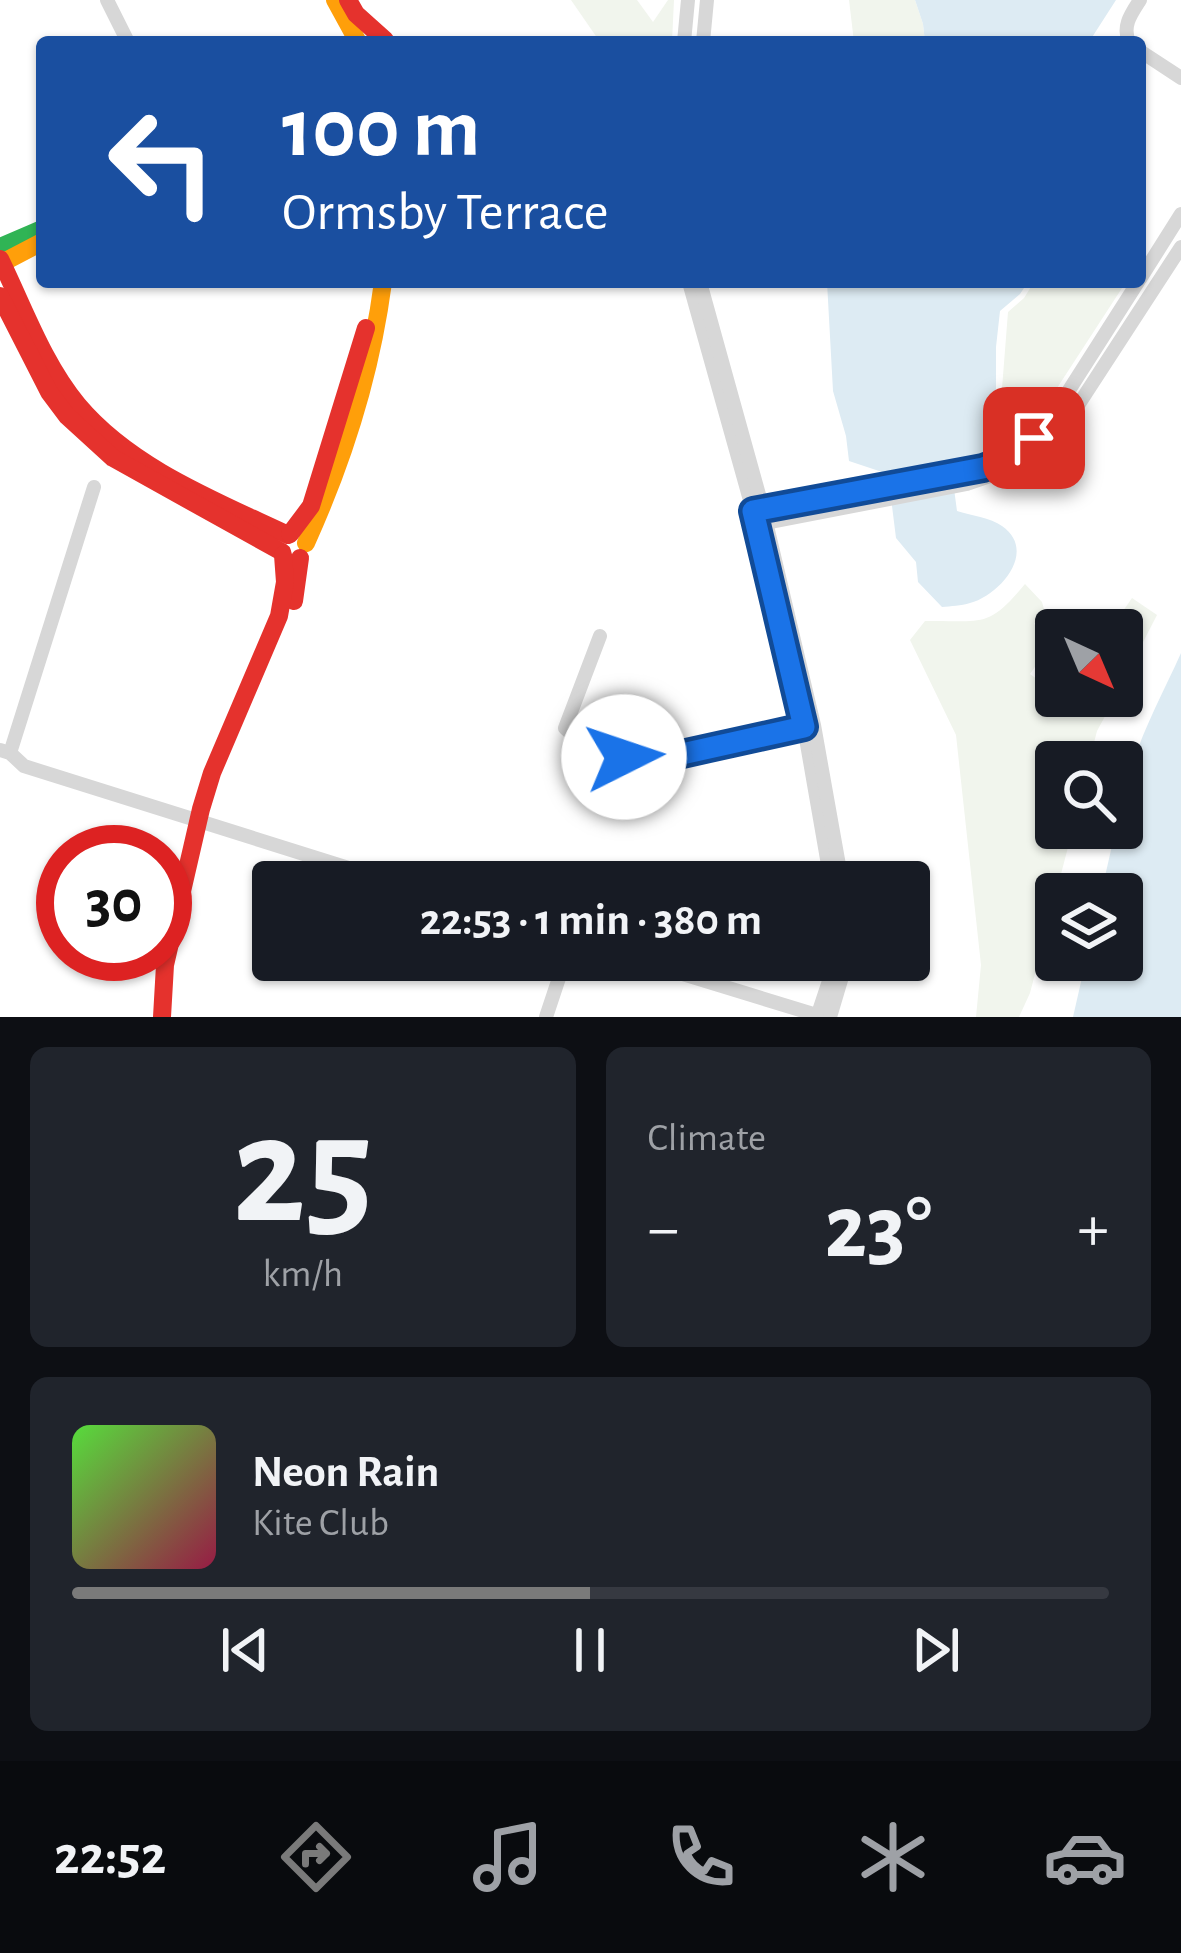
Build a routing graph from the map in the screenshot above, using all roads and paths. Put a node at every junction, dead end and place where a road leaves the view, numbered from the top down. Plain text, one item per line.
1 (107, 0) edge
2 (335, 0) edge
3 (348, 0) edge
4 (688, 0) edge
5 (707, 0) edge
6 (1139, 0) edge
7 (125, 36) edge
8 (355, 36) edge
9 (376, 36) edge
10 (685, 36) edge
11 (704, 36) edge
12 (1128, 36) edge
13 (1146, 55) edge
14 (1181, 78) edge
15 (1181, 214) edge
16 (36, 233) edge
17 (36, 244) edge
18 (1181, 248) edge
19 (1, 258) edge
20 (1146, 270) edge
21 (371, 288) edge
22 (382, 288) edge
23 (691, 288) edge
24 (702, 288) edge
25 (1135, 288) edge
26 (0, 296) edge
27 (38, 356) junction
28 (984, 474) junction
29 (94, 487) dead end
30 (759, 517) junction
31 (291, 546) junction
32 (601, 636) dead end
33 (809, 726) junction
34 (5, 751) edge
35 (202, 820) junction
36 (328, 861) edge
37 (828, 861) edge
38 (838, 861) edge
39 (558, 981) edge
40 (705, 981) edge
41 (831, 981) edge
42 (838, 981) edge
43 (162, 1017) edge
44 (172, 1017) edge
45 (546, 1017) edge
46 (822, 1017) edge

1 - 7 street
2 - 8 main road
3 - 9 main road
4 - 10 street
5 - 11 street
6 - 12 street
13 - 14 street
15 - 20 street
16 - 19 main road
17 - 19 main road
18 - 28 street
19 - 27 main road
21 - 31 main road
22 - 31 main road
23 - 30 street
24 - 30 street
25 - 28 street
26 - 27 main road
27 - 31 main road
28 - 30 street
28 - 30 street
29 - 34 street
30 - 33 street
31 - 35 main road
32 - 33 street
33 - 37 street
33 - 38 street
34 - 35 street
35 - 36 street
35 - 43 main road
35 - 44 main road
39 - 45 street
40 - 46 street
41 - 46 street
42 - 46 street

